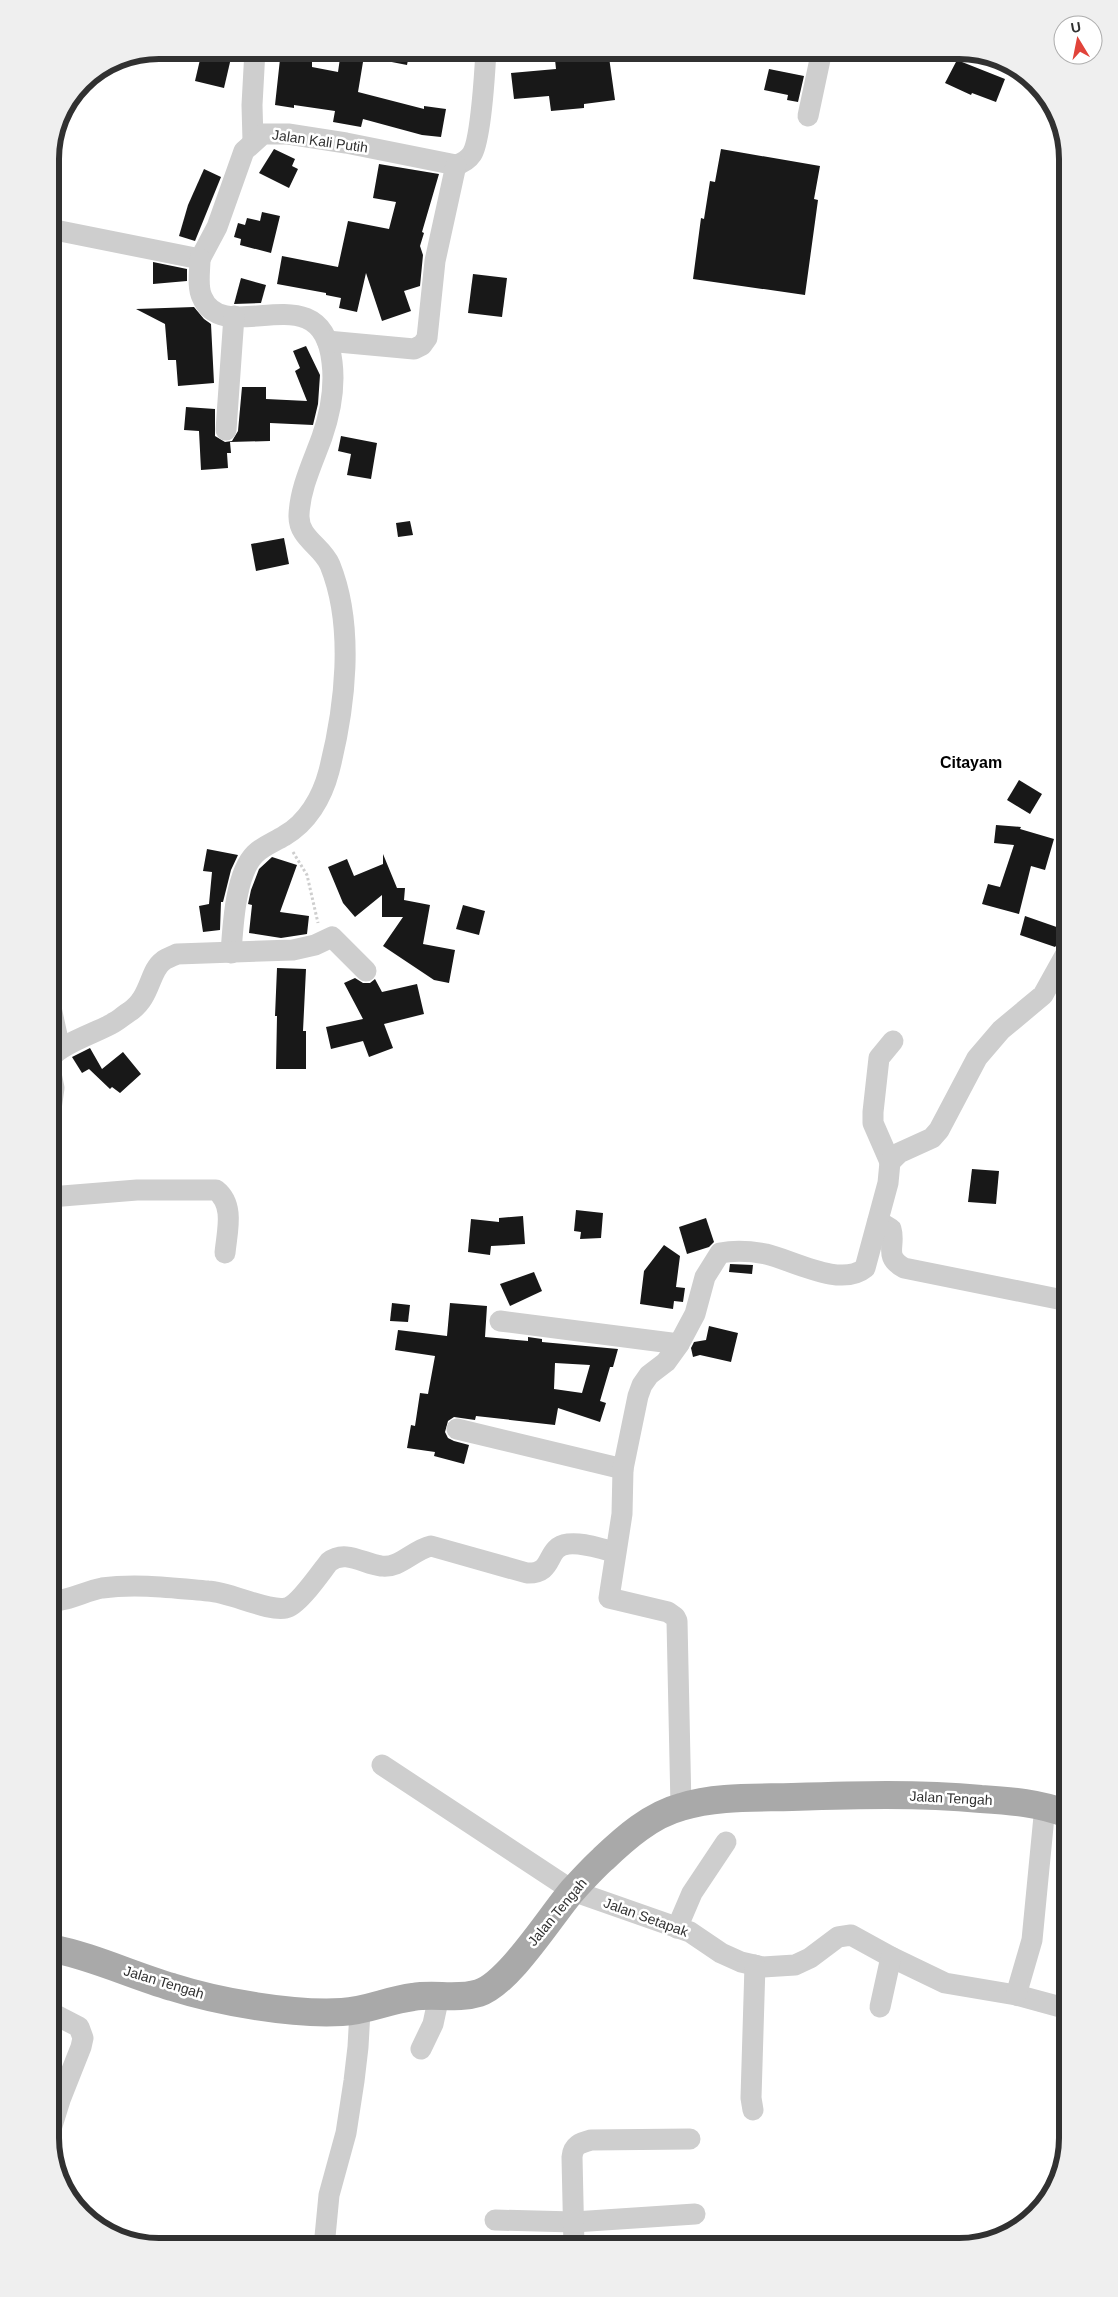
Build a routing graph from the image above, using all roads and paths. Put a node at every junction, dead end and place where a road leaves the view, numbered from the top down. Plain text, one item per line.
1 (254, 59) edge
2 (485, 59) edge
3 (820, 59) edge
4 (808, 116) dead end
5 (253, 141) junction
6 (456, 165) junction
7 (59, 231) edge
8 (200, 259) junction
9 (234, 316) junction
10 (327, 341) junction
11 (226, 430) dead end
12 (284, 836) junction
13 (332, 937) junction
14 (231, 953) junction
15 (1059, 966) edge
16 (366, 971) dead end
17 (893, 1041) dead end
18 (59, 1052) edge
19 (890, 1162) junction
20 (59, 1196) edge
21 (878, 1221) junction
22 (225, 1253) dead end
23 (1059, 1299) edge
24 (500, 1321) dead end
25 (679, 1344) junction
26 (457, 1428) dead end
27 (623, 1469) junction
28 (615, 1552) junction
29 (59, 1600) edge
30 (382, 1765) dead end
31 (681, 1806) junction
32 (1056, 1810) edge
33 (726, 1842) dead end
34 (573, 1890) junction
35 (677, 1928) junction
36 (59, 1951) edge
37 (890, 1957) junction
38 (755, 1965) junction
39 (1016, 1995) junction
40 (439, 1996) junction
41 (880, 2007) dead end
42 (1059, 2007) edge
43 (360, 2011) junction
44 (59, 2016) edge
45 (421, 2048) dead end
46 (59, 2092) edge
47 (753, 2110) dead end
48 (690, 2138) dead end
49 (695, 2214) dead end
50 (495, 2220) dead end
51 (574, 2222) junction
52 (325, 2238) edge
53 (574, 2238) edge

1 - 5 street
2 - 6 street
3 - 4 street
5 - 6 street, Jalan Kali Putih
5 - 8 street, Jalan Kali Putih
6 - 10 street
7 - 8 street
8 - 9 street
9 - 10 street
9 - 11 street
10 - 12 street
12 - 13 path
12 - 14 street
13 - 14 street
13 - 16 street
14 - 18 street
15 - 19 street
17 - 19 street
19 - 21 street
20 - 22 street
21 - 23 street
21 - 25 street
24 - 25 street
25 - 27 street
26 - 27 street
27 - 28 street
28 - 29 street
28 - 31 street
30 - 34 street, Jalan Setapak
31 - 32 main road, Jalan Tengah
31 - 34 main road, Jalan Tengah
32 - 39 street
33 - 35 street
34 - 35 street, Jalan Setapak
34 - 40 main road, Jalan Tengah
35 - 38 street, Jalan Setapak
36 - 43 main road, Jalan Tengah
37 - 38 street, Jalan Setapak
37 - 39 street, Jalan Setapak
37 - 41 street
38 - 47 street
39 - 42 street, Jalan Setapak
40 - 43 main road, Jalan Tengah
40 - 45 street
43 - 52 street
44 - 46 street
48 - 51 street
49 - 51 street
50 - 51 street
51 - 53 street

